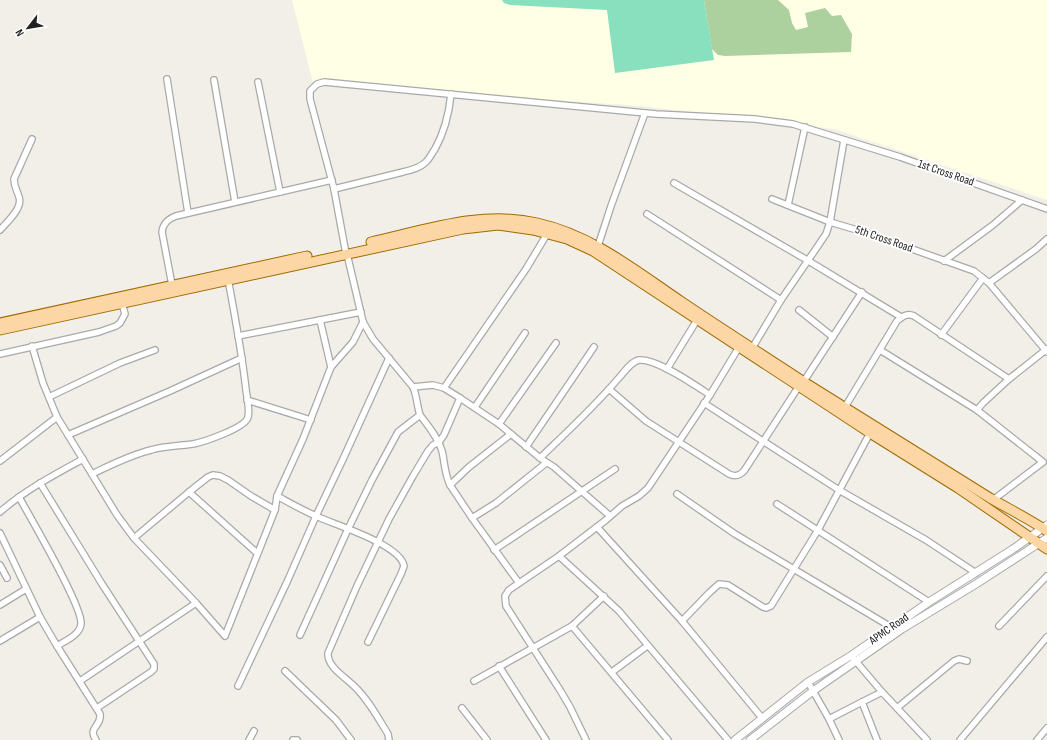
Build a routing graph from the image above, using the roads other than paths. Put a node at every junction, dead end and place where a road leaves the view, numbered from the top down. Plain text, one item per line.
1 (167, 79) dead end
2 (214, 80) dead end
3 (258, 82) dead end
4 (451, 94) junction
5 (644, 113) junction
6 (805, 127) junction
7 (32, 139) dead end
8 (844, 140) junction
9 (332, 180) junction
10 (674, 182) dead end
11 (334, 190) junction
12 (280, 192) junction
13 (772, 199) dead end
14 (1022, 200) junction
15 (235, 202) junction
16 (788, 205) junction
17 (1047, 209) edge
18 (188, 213) junction
19 (647, 214) dead end
20 (830, 222) junction
21 (0, 230) edge
22 (547, 234) junction
23 (1047, 239) edge
24 (598, 246) junction
25 (346, 252) junction
26 (807, 260) junction
27 (944, 260) junction
28 (983, 278) junction
29 (228, 279) junction
30 (989, 283) junction
31 (172, 285) junction
32 (862, 292) junction
33 (781, 300) junction
34 (122, 302) junction
35 (799, 310) dead end
36 (360, 312) junction
37 (901, 317) junction
38 (320, 320) junction
39 (697, 320) junction
40 (363, 322) junction
41 (0, 323) edge
42 (0, 330) edge
43 (525, 332) dead end
44 (941, 335) junction
45 (238, 336) junction
46 (833, 337) junction
47 (556, 343) dead end
48 (32, 346) junction
49 (594, 347) dead end
50 (738, 347) junction
51 (155, 350) dead end
52 (880, 350) junction
53 (1046, 350) edge
54 (750, 351) junction
55 (0, 354) edge
56 (242, 358) junction
57 (389, 358) junction
58 (331, 367) junction
59 (667, 369) junction
60 (1008, 379) junction
61 (802, 384) junction
62 (413, 387) junction
63 (444, 388) junction
64 (609, 390) junction
65 (710, 395) junction
66 (49, 397) junction
67 (460, 398) junction
68 (247, 400) junction
69 (704, 403) junction
70 (475, 407) junction
71 (845, 407) junction
72 (977, 410) junction
73 (420, 415) junction
74 (57, 417) junction
75 (311, 420) junction
76 (499, 424) junction
77 (870, 433) junction
78 (511, 434) junction
79 (68, 435) junction
80 (764, 440) junction
81 (438, 442) junction
82 (679, 442) junction
83 (526, 447) junction
84 (83, 458) junction
85 (540, 458) junction
86 (1045, 459) edge
87 (0, 461) edge
88 (546, 463) junction
89 (615, 469) dead end
90 (92, 474) junction
91 (40, 483) junction
92 (450, 485) junction
93 (839, 490) junction
94 (581, 491) junction
95 (189, 492) junction
96 (677, 494) dead end
97 (277, 496) junction
98 (19, 497) junction
99 (993, 500) junction
100 (777, 504) dead end
101 (275, 510) junction
102 (0, 512) edge
103 (316, 516) junction
104 (610, 516) junction
105 (472, 518) junction
106 (597, 527) junction
107 (1046, 528) edge
108 (348, 529) junction
109 (818, 530) junction
110 (0, 533) edge
111 (1030, 537) junction
112 (134, 538) junction
113 (1047, 538) edge
114 (379, 542) junction
115 (1038, 543) junction
116 (1047, 549) edge
117 (494, 550) junction
118 (258, 553) junction
119 (559, 556) junction
120 (0, 565) edge
121 (794, 570) junction
122 (976, 573) junction
123 (1047, 576) edge
124 (7, 578) dead end
125 (519, 583) junction
126 (26, 589) junction
127 (604, 596) junction
128 (929, 602) junction
129 (196, 603) junction
130 (0, 606) edge
131 (40, 617) junction
132 (682, 622) junction
133 (572, 626) junction
134 (999, 626) dead end
135 (891, 627) junction
136 (300, 635) dead end
137 (1047, 637) edge
138 (0, 641) edge
139 (140, 641) junction
140 (368, 642) dead end
141 (57, 646) junction
142 (647, 646) junction
143 (534, 648) junction
144 (854, 658) junction
145 (967, 661) dead end
146 (500, 666) junction
147 (285, 671) dead end
148 (612, 672) junction
149 (474, 680) dead end
150 (80, 681) junction
151 (808, 682) junction
152 (238, 686) dead end
153 (813, 691) junction
154 (882, 692) junction
155 (862, 702) junction
156 (98, 708) junction
157 (462, 708) dead end
158 (898, 708) junction
159 (762, 718) junction
160 (830, 719) junction
161 (1047, 728) edge
162 (254, 731) dead end
163 (836, 738) edge
164 (96, 740) edge
165 (249, 740) edge
166 (293, 740) edge
167 (297, 740) edge
168 (351, 740) edge
169 (389, 740) edge
170 (487, 740) edge
171 (546, 740) edge
172 (586, 740) edge
173 (668, 740) edge
174 (728, 740) edge
175 (735, 740) edge
176 (750, 740) edge
177 (877, 740) edge
178 (926, 740) edge
179 (960, 740) edge
180 (1037, 740) edge

1 - 18 street
2 - 15 street
3 - 12 street
4 - 5 street, 1st Cross Road
4 - 9 street, 1st Cross Road
4 - 11 street
5 - 6 street, 1st Cross Road
5 - 24 street
6 - 8 street, 1st Cross Road
6 - 16 street
7 - 21 street
8 - 14 street, 1st Cross Road
8 - 20 street
9 - 11 street, 1st Cross Road
9 - 12 street
10 - 26 street
11 - 25 street, 1st Cross Road
12 - 15 street
13 - 16 street, 5th Cross Road
14 - 17 street, 1st Cross Road
14 - 27 street
15 - 18 street
16 - 20 street, 5th Cross Road
18 - 31 street
19 - 33 street
20 - 26 street
20 - 27 street, 5th Cross Road
22 - 25 main road
22 - 39 main road
22 - 63 street
23 - 30 street
24 - 25 main road
24 - 54 main road
25 - 29 main road
25 - 31 main road
25 - 36 street, 1st Cross Road
26 - 32 street
26 - 33 street
27 - 28 street, 5th Cross Road
28 - 30 street, 5th Cross Road
28 - 44 street
29 - 34 main road
29 - 45 street
30 - 53 street, 5th Cross Road
31 - 41 main road
32 - 37 street
32 - 46 street
33 - 54 street
34 - 42 main road
34 - 48 street
35 - 46 street
36 - 38 street
36 - 40 street, 1st Cross Road
37 - 44 street
37 - 52 street
38 - 45 street
38 - 58 street
39 - 50 main road
39 - 59 street
40 - 57 street, 1st Cross Road
40 - 58 street
43 - 70 street
44 - 60 street
45 - 56 street
46 - 61 street
47 - 76 street
48 - 55 street
48 - 66 street
49 - 83 street
50 - 54 main road
50 - 65 street
51 - 66 street
52 - 71 street
52 - 72 street
53 - 60 street
54 - 61 main road
56 - 68 street
56 - 79 street
57 - 62 street, 1st Cross Road
57 - 103 street
58 - 75 street
59 - 64 street
59 - 65 street
60 - 72 street
61 - 71 main road
61 - 77 main road
61 - 80 street
62 - 63 street
62 - 73 street
63 - 67 street
64 - 82 street
64 - 85 street
65 - 69 street
66 - 74 street
67 - 70 street
67 - 81 street
68 - 75 street
68 - 90 street
69 - 80 street
69 - 82 street
70 - 76 street
71 - 99 main road
72 - 86 street
73 - 81 street
73 - 108 street
74 - 79 street
74 - 87 street
75 - 97 street
76 - 78 street
77 - 93 street
77 - 111 main road
78 - 83 street
78 - 92 street
79 - 84 street
80 - 82 street
80 - 93 street
81 - 92 street
81 - 114 street
82 - 104 street
83 - 85 street
84 - 90 street
84 - 91 street
85 - 88 street
86 - 99 street
88 - 94 street
88 - 105 street
89 - 94 street
90 - 112 street
91 - 98 street
91 - 139 street
92 - 105 street
93 - 109 street
93 - 122 street
94 - 104 street
94 - 117 street
95 - 101 street
95 - 112 street
95 - 118 street
96 - 121 street
97 - 101 street
97 - 103 street
98 - 102 street
98 - 141 street
99 - 107 main road
100 - 109 street
101 - 118 street
103 - 108 street
103 - 152 street
104 - 106 street
105 - 117 street
106 - 119 street
106 - 132 street
107 - 111 street, APMC Road
108 - 114 street
108 - 136 street
109 - 121 street
109 - 128 street
110 - 126 street
111 - 115 main road
111 - 122 street, APMC Road
112 - 129 street
113 - 115 street, APMC Road
114 - 140 street
114 - 169 street
115 - 116 main road
115 - 144 street, APMC Road
117 - 125 street
118 - 129 street
119 - 125 street
119 - 127 street
120 - 124 street
121 - 132 street
121 - 135 street
122 - 128 street, APMC Road
123 - 134 street
125 - 143 street
126 - 130 street
126 - 131 street
127 - 133 street
127 - 142 street
128 - 135 street, APMC Road
129 - 139 street
131 - 138 street
131 - 141 street
132 - 159 street
133 - 143 street
133 - 148 street
135 - 144 street, APMC Road
137 - 179 street
139 - 150 street
139 - 156 street
141 - 150 street
142 - 148 street
142 - 174 street
143 - 146 street
143 - 172 street
144 - 151 street, APMC Road
144 - 153 street, APMC Road
144 - 154 street
145 - 158 street
146 - 149 street
146 - 171 street
147 - 168 street
148 - 173 street
150 - 156 street
151 - 153 street
151 - 159 street, APMC Road
153 - 160 street
153 - 176 street, APMC Road
154 - 155 street
154 - 158 street
155 - 160 street
155 - 177 street
156 - 164 street
157 - 170 street
158 - 178 street
159 - 175 street, APMC Road
160 - 163 street
161 - 180 street
162 - 165 street
166 - 167 street

